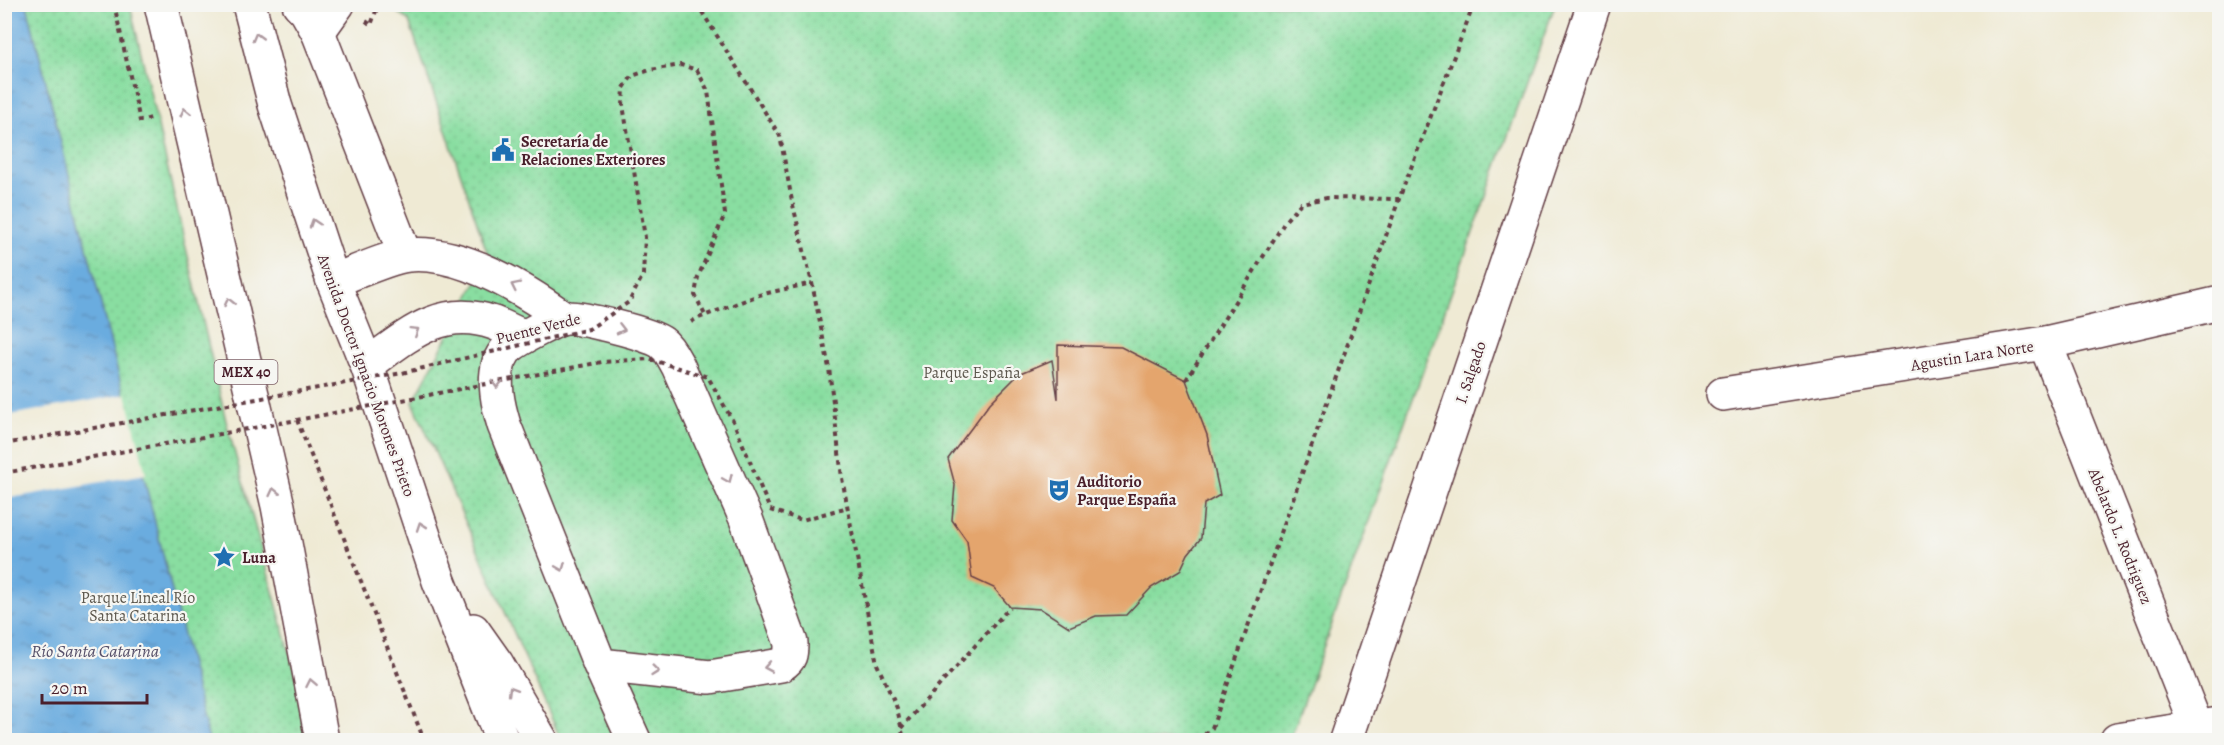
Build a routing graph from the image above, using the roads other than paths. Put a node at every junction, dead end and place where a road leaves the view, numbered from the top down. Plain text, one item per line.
1 (161, 4) edge
2 (249, 4) edge
3 (299, 4) edge
4 (338, 4) edge
5 (1594, 4) edge
6 (318, 32) junction
7 (405, 255) junction
8 (333, 280) junction
9 (2220, 303) edge
10 (564, 318) junction
11 (524, 337) junction
12 (2045, 344) junction
13 (367, 365) junction
14 (1723, 394) dead end
15 (440, 581) junction
16 (600, 665) junction
17 (2208, 726) edge
18 (322, 741) edge
19 (502, 741) edge
20 (541, 741) edge
21 (634, 741) edge
22 (1346, 741) edge
23 (2117, 741) edge

18 -> 1 main road, MEX 40
8 -> 2 main road, Avenida Doctor Ignacio Morones Prieto
3 - 6 main road
4 - 6 main road
5 - 22 main road, I. Salgado
6 - 7 main road
7 - 8 main road
10 -> 7 main road
8 - 13 main road, Avenida Doctor Ignacio Morones Prieto
9 - 12 main road, Agustin Lara Norte
10 - 11 main road
10 - 16 main road
13 -> 11 main road
11 -> 16 main road
12 - 14 main road, Agustin Lara Norte
12 - 17 main road, Abelardo L. Rodriguez
15 -> 13 main road, Avenida Doctor Ignacio Morones Prieto
15 - 19 main road, Avenida Doctor Ignacio Morones Prieto
20 -> 15 main road
16 - 21 main road
17 - 23 main road

